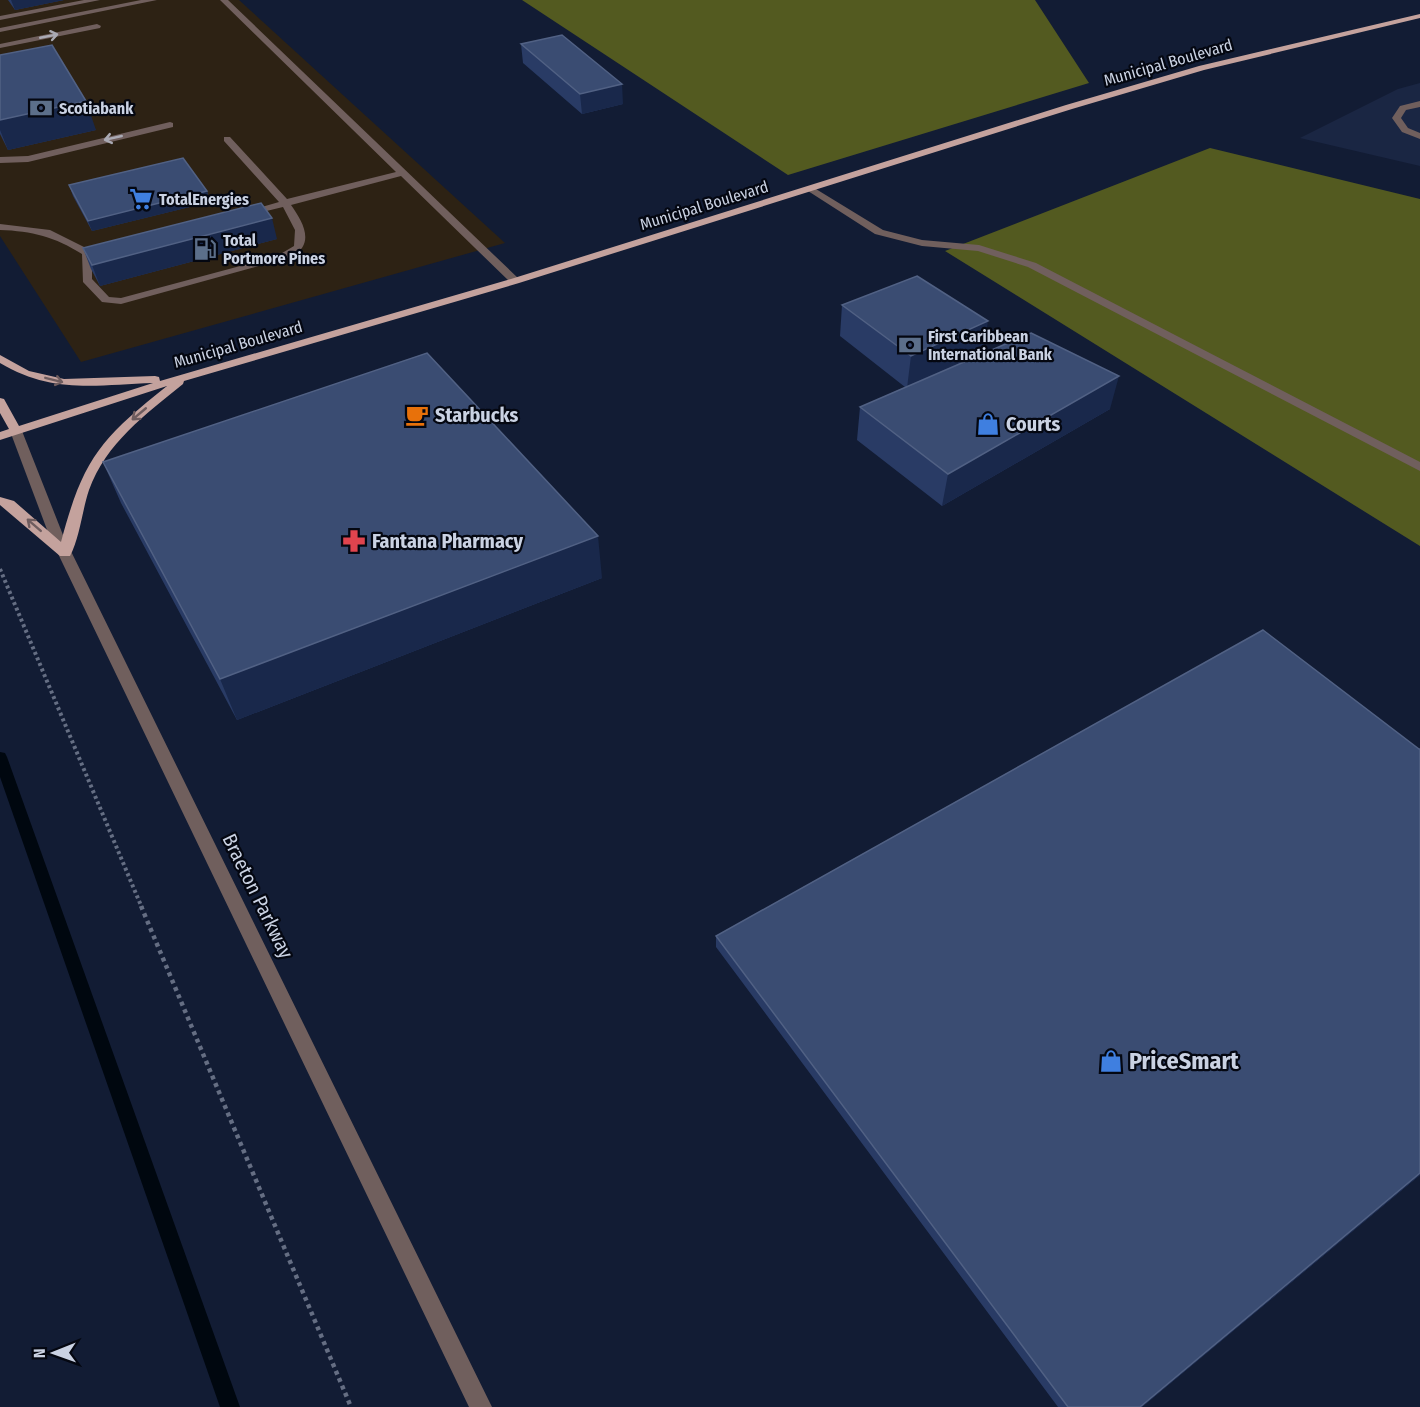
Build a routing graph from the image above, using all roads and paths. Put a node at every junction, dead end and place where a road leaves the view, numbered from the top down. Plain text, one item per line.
1 (96, 0) edge
2 (153, 0) edge
3 (224, 0) edge
4 (1420, 16) edge
5 (0, 18) edge
6 (97, 26) dead end
7 (0, 30) edge
8 (0, 45) edge
9 (1420, 104) edge
10 (170, 125) dead end
11 (1420, 136) edge
12 (227, 139) dead end
13 (0, 160) edge
14 (403, 173) junction
15 (811, 189) junction
16 (286, 202) junction
17 (231, 216) edge
18 (0, 226) edge
19 (110, 247) edge
20 (87, 252) junction
21 (515, 280) junction
22 (0, 358) edge
23 (185, 377) junction
24 (0, 402) edge
25 (16, 431) junction
26 (0, 436) edge
27 (1420, 467) edge
28 (0, 501) edge
29 (65, 553) junction
30 (0, 569) edge
31 (351, 1407) edge
32 (482, 1407) edge

1 - 5 street
2 - 7 street
3 - 14 street
4 - 15 main road, Municipal Boulevard
8 -> 6 street
9 - 11 street
10 -> 13 street
12 - 16 street
14 - 16 street
14 - 21 street
15 - 21 main road, Municipal Boulevard
15 - 27 street
16 - 17 street
16 - 20 street
18 - 20 street
19 - 20 street
21 - 23 main road, Municipal Boulevard
22 -> 23 main road
23 - 25 main road, Municipal Boulevard
23 -> 29 main road
24 - 25 main road, Braeton Parkway
25 - 26 main road, Municipal Boulevard
25 - 29 street, Braeton Parkway
29 -> 28 main road
29 - 32 street, Braeton Parkway
30 - 31 path

